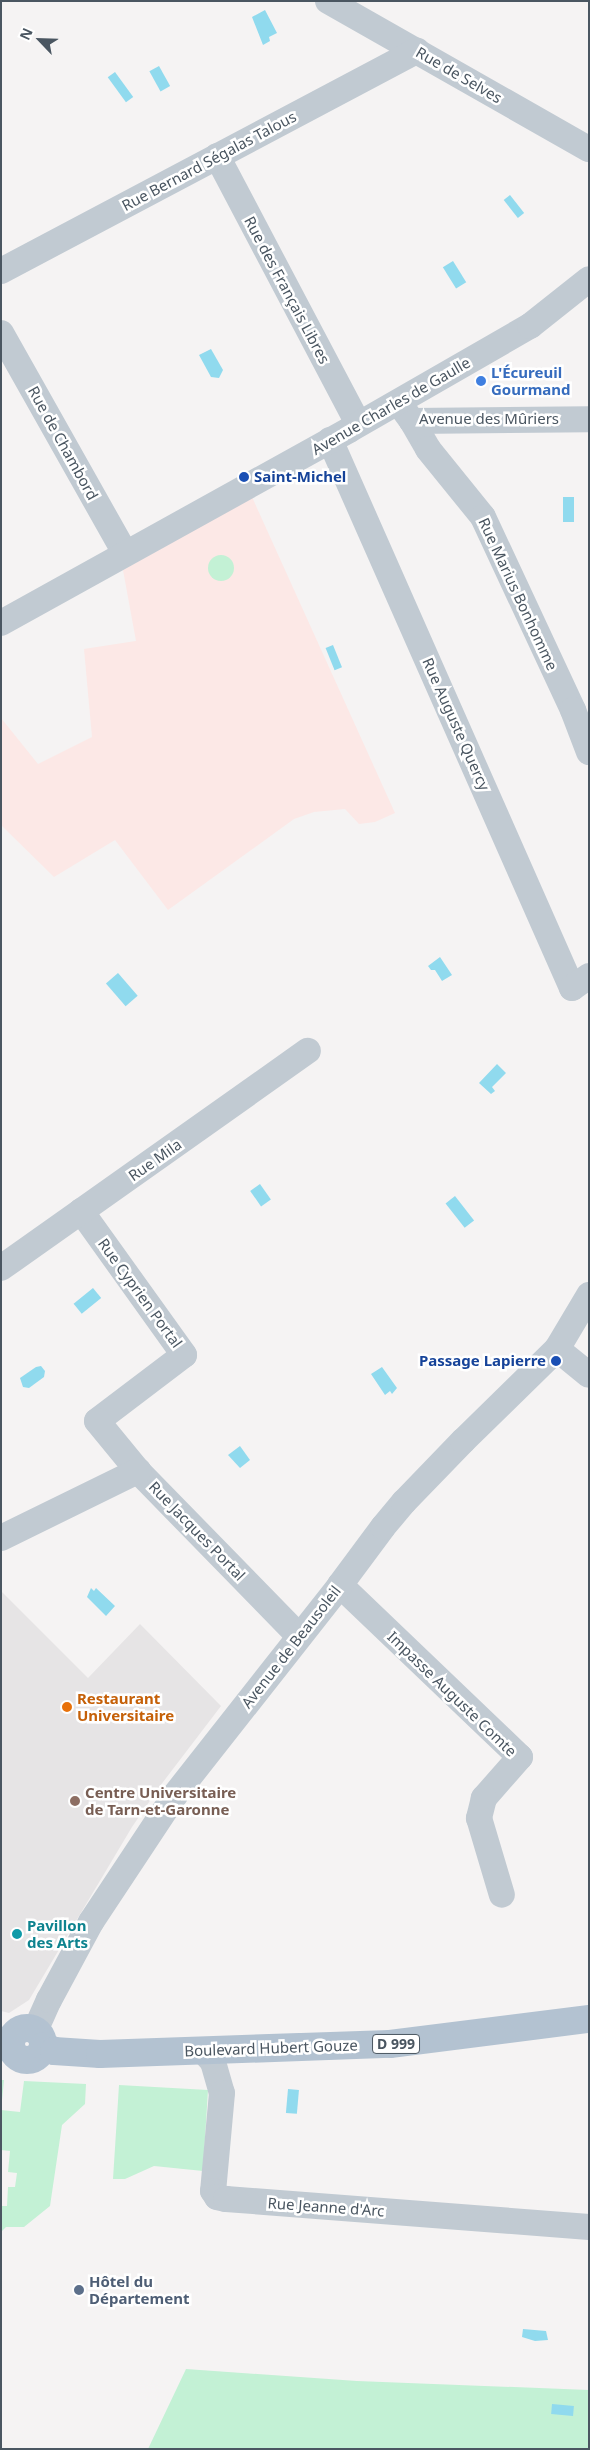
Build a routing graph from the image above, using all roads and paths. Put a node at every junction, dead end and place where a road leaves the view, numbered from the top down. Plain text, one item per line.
1 (328, 1) edge
2 (418, 51) junction
3 (589, 148) edge
4 (217, 156) junction
5 (1, 270) edge
6 (589, 278) edge
7 (1, 333) edge
8 (405, 412) junction
9 (589, 419) edge
10 (358, 423) junction
11 (330, 440) junction
12 (125, 553) junction
13 (1, 623) edge
14 (589, 752) edge
15 (589, 976) edge
16 (308, 1051) dead end
17 (81, 1211) junction
18 (1, 1268) edge
19 (589, 1295) edge
20 (557, 1349) junction
21 (589, 1375) edge
22 (138, 1471) junction
23 (1, 1538) edge
24 (340, 1585) junction
25 (299, 1636) junction
26 (502, 1896) dead end
27 (589, 2019) edge
28 (18, 2041) edge
29 (202, 2050) junction
30 (589, 2227) edge

1 - 2 street, Rue de Selves
2 - 3 street, Rue de Selves
2 - 4 street, Rue Bernard Ségalas Talous
4 - 5 street, Rue Bernard Ségalas Talous
4 - 10 street, Rue des Français Libres
6 - 8 street, Avenue Charles de Gaulle
7 - 12 street, Rue de Chambord
8 - 9 street, Avenue des Mûriers
8 - 10 street, Avenue Charles de Gaulle
8 - 14 street, Rue Marius Bonhomme
10 - 11 street, Avenue Charles de Gaulle
11 - 12 street, Avenue Charles de Gaulle
11 - 15 street, Rue Auguste Quercy
12 - 13 street, Avenue Charles de Gaulle
16 - 17 street, Rue Mila
17 - 18 street, Rue Mila
17 - 22 street, Rue Cyprien Portal
19 - 20 street, Avenue de Beausoleil
20 - 21 street
20 - 24 street, Avenue de Beausoleil
22 - 23 street, Rue Jacques Portal
22 - 25 street, Rue Jacques Portal
24 - 25 street, Avenue de Beausoleil
24 - 26 street, Impasse Auguste Comte
25 - 28 street, Avenue de Beausoleil
27 - 29 main road, Boulevard Hubert Gouze / D 999
28 - 29 main road, Boulevard Hubert Gouze / D 999
29 - 30 street, Rue Jeanne d'Arc

